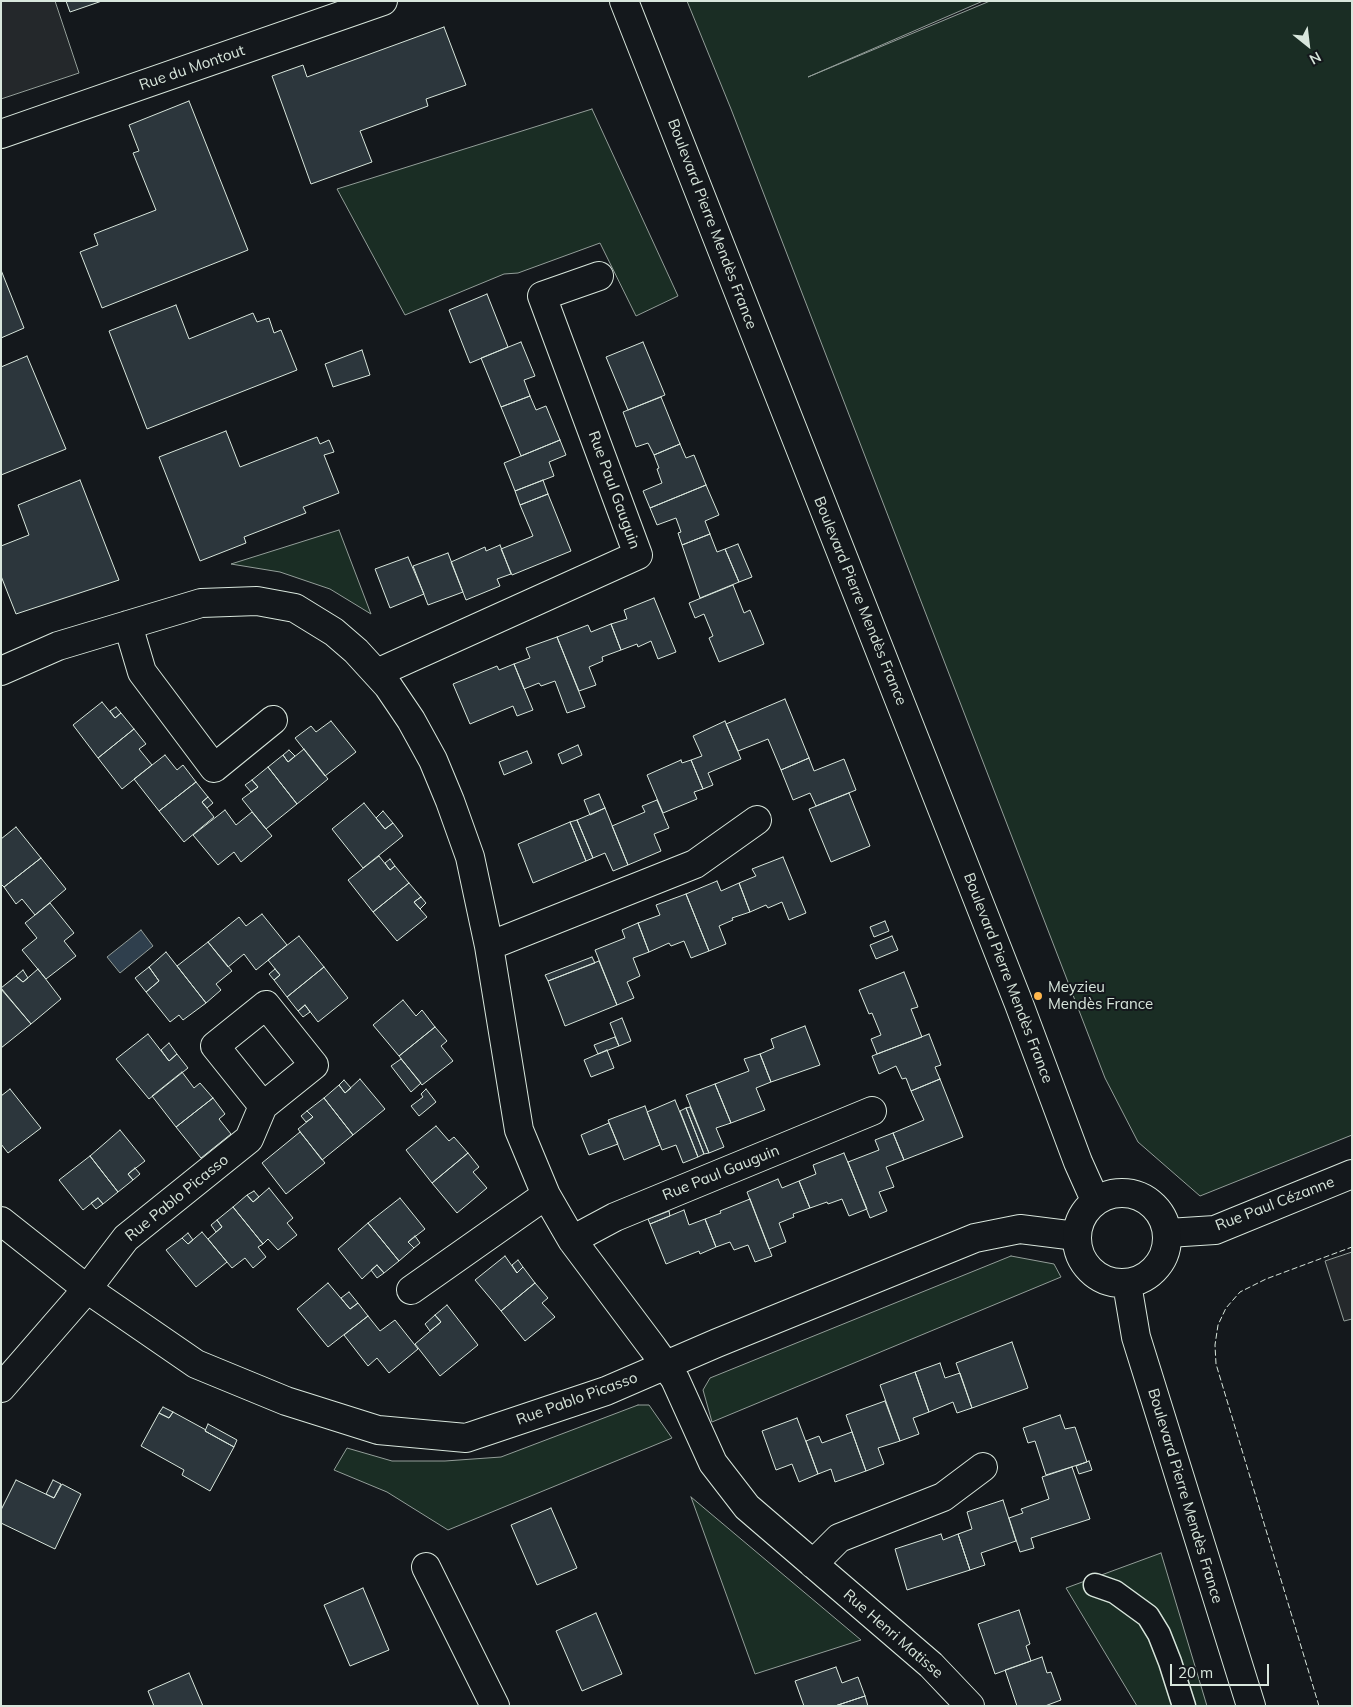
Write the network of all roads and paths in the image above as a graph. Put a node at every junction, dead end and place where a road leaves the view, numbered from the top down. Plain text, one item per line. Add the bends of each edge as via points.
1 (383, 1) edge
2 (624, 1) edge
3 (1, 134) edge
4 (599, 276) dead end
5 (128, 625) junction
6 (1, 671) edge
7 (377, 672) junction
8 (273, 720) dead end
9 (757, 820) dead end
10 (489, 946) junction
11 (262, 1106) dead end
12 (872, 1111) dead end
13 (1352, 1174) edge
14 (546, 1195) junction
15 (1095, 1200) junction
16 (1, 1221) edge
17 (1168, 1233) junction
18 (1076, 1236) junction
19 (572, 1240) junction
20 (1127, 1284) junction
21 (87, 1290) junction
22 (411, 1290) dead end
23 (665, 1365) junction
24 (1, 1388) edge
25 (983, 1467) dead end
26 (813, 1564) junction
27 (426, 1566) dead end
28 (1095, 1585) dead end
29 (496, 1706) edge
30 (970, 1706) edge
31 (1184, 1706) edge
32 (1251, 1706) edge

1 - 3 street, Rue du Montout
2 - 15 street, Boulevard Pierre Mendès France
4 - 7 street, Rue Paul Gauguin via 542,296 638,555
5 - 6 street via 58,646
5 - 7 street via 202,603 257,602 295,608 334,632
5 - 8 street via 142,672 214,768
7 - 10 street via 411,720 450,801 470,856
9 - 10 street via 695,864
10 - 14 street via 519,1130
11 - 21 street, Rue Pablo Picasso via 249,1139 126,1238
12 - 19 street, Rue Paul Gauguin via 615,1217
13 - 17 street, Rue Paul Cézanne via 1215,1230
14 - 19 street
14 - 22 street
15 - 17 street via 1110,1194 1141,1196 1154,1205
15 - 18 street via 1082,1216
16 - 21 street, Rue Pablo Picasso
17 - 20 street via 1162,1261 1141,1280
18 - 20 street via 1078,1252 1085,1266 1112,1283
18 - 23 street, Rue Pablo Picasso via 1020,1228 975,1238
19 - 23 street
20 - 32 street, Boulevard Pierre Mendès France via 1136,1337
21 - 23 street, Rue Pablo Picasso via 196,1364 286,1401 378,1430 466,1438 606,1391
21 - 24 street, Rue Pablo Picasso
23 - 26 street, Rue Henri Matisse via 675,1380 712,1463 747,1507
25 - 26 street via 943,1496 839,1538
26 - 30 street, Rue Henri Matisse via 931,1665
27 - 29 street
28 - 31 street via 1115,1592 1148,1616 1168,1655

